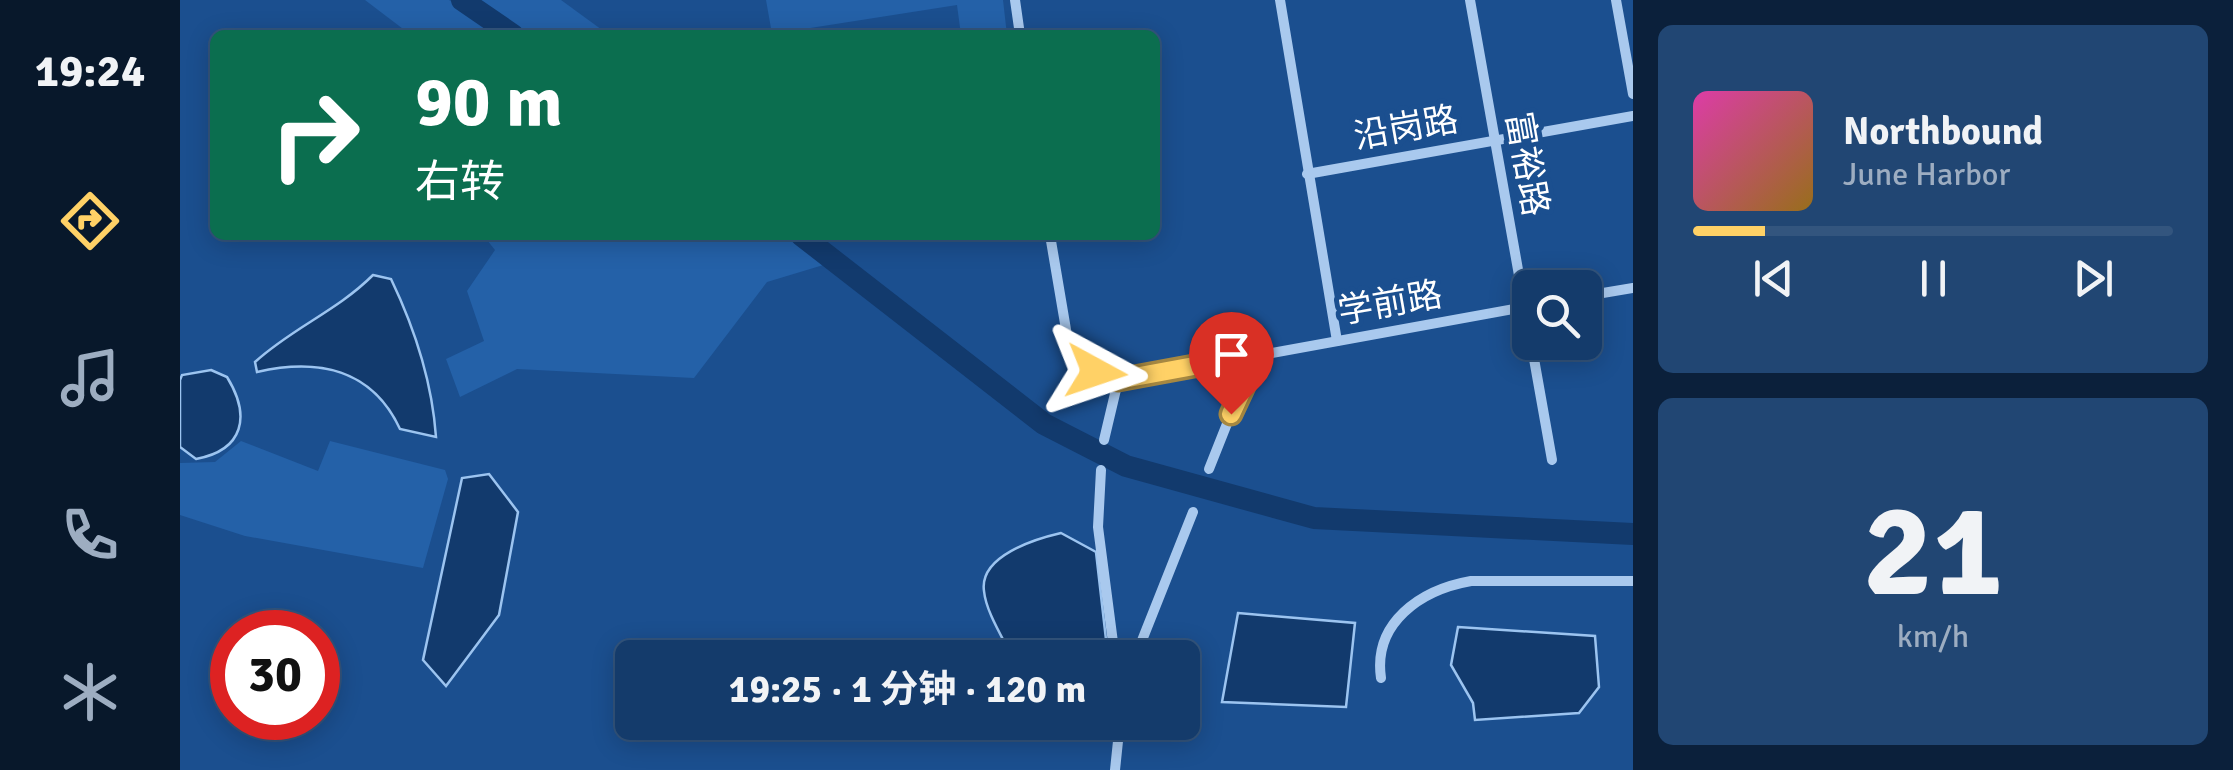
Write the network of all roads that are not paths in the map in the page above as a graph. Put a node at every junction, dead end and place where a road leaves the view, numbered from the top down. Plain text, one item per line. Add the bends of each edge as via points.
1 (1015, 0) edge
2 (1280, 0) edge
3 (1470, 0) edge
4 (1616, 0) edge
5 (1019, 30) edge
6 (1628, 34) edge
7 (1633, 94) edge
8 (1633, 116) edge
9 (1495, 140) junction
10 (1307, 174) junction
11 (1051, 240) edge
12 (1520, 270) edge
13 (1633, 288) edge
14 (1602, 293) edge
15 (1512, 309) edge
16 (1336, 341) junction
17 (1259, 354) junction
18 (1534, 360) edge
19 (1118, 380) junction
20 (1104, 440) dead end
21 (1552, 460) dead end
22 (1210, 469) dead end
23 (1101, 470) dead end
24 (1194, 512) dead end
25 (1633, 581) edge
26 (1113, 640) edge
27 (1143, 640) edge
28 (1381, 678) dead end
29 (1118, 740) edge
30 (1115, 770) edge

1 - 5 street
2 - 10 street
3 - 9 street, 富裕路
4 - 6 street
6 - 7 street
8 - 9 street, 沿岗路
9 - 10 street, 沿岗路
9 - 12 street, 富裕路
10 - 16 street
11 - 19 street via 1070,353
13 - 14 street
15 - 16 street, 学前路
16 - 17 street, 学前路
17 - 19 street, 学前路
17 - 22 street
18 - 21 street, 富裕路
19 - 20 street
23 - 26 street via 1098,527
24 - 27 street
25 - 28 street via 1446,586 1423,596 1384,634
29 - 30 street

